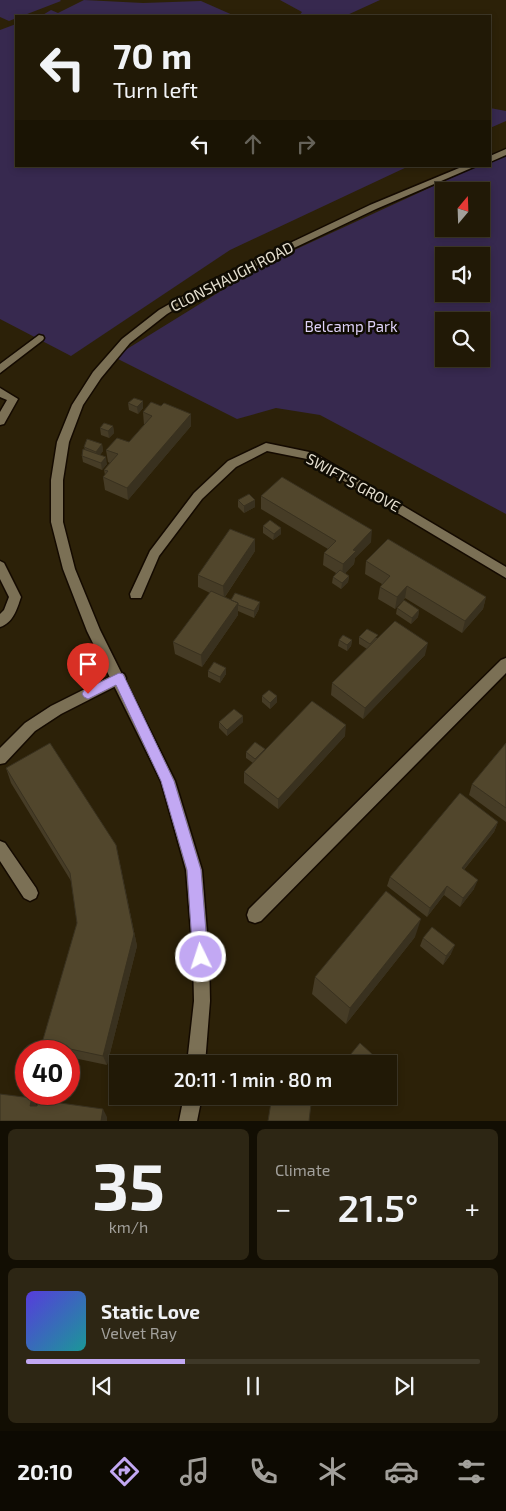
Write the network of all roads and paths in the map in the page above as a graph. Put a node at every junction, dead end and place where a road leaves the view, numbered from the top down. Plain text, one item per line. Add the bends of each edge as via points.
1 (506, 152) edge
2 (491, 159) edge
3 (470, 167) edge
4 (39, 338) dead end
5 (0, 369) edge
6 (0, 392) edge
7 (0, 421) edge
8 (0, 566) edge
9 (506, 573) edge
10 (136, 594) dead end
11 (0, 622) edge
12 (506, 664) edge
13 (119, 678) junction
14 (0, 758) edge
15 (0, 848) edge
16 (30, 893) dead end
17 (255, 915) dead end
18 (197, 1055) edge
19 (191, 1105) edge
20 (188, 1121) edge

1 - 2 street
3 - 13 street, CLONSHAUGH ROAD via 373,207 211,284 163,312 126,341 97,375 78,405 63,442 57,480 56,522 68,569 94,631
4 - 5 street
6 - 7 street via 12,399
8 - 11 street via 15,597 9,613
9 - 10 street, SWIFT'S GROVE via 310,456 266,447 232,464 198,496 154,554
12 - 17 street
13 - 14 street via 30,727
13 - 18 street, CLONSHAUGH ROAD via 168,781 194,870 202,1001
15 - 16 street
19 - 20 street

